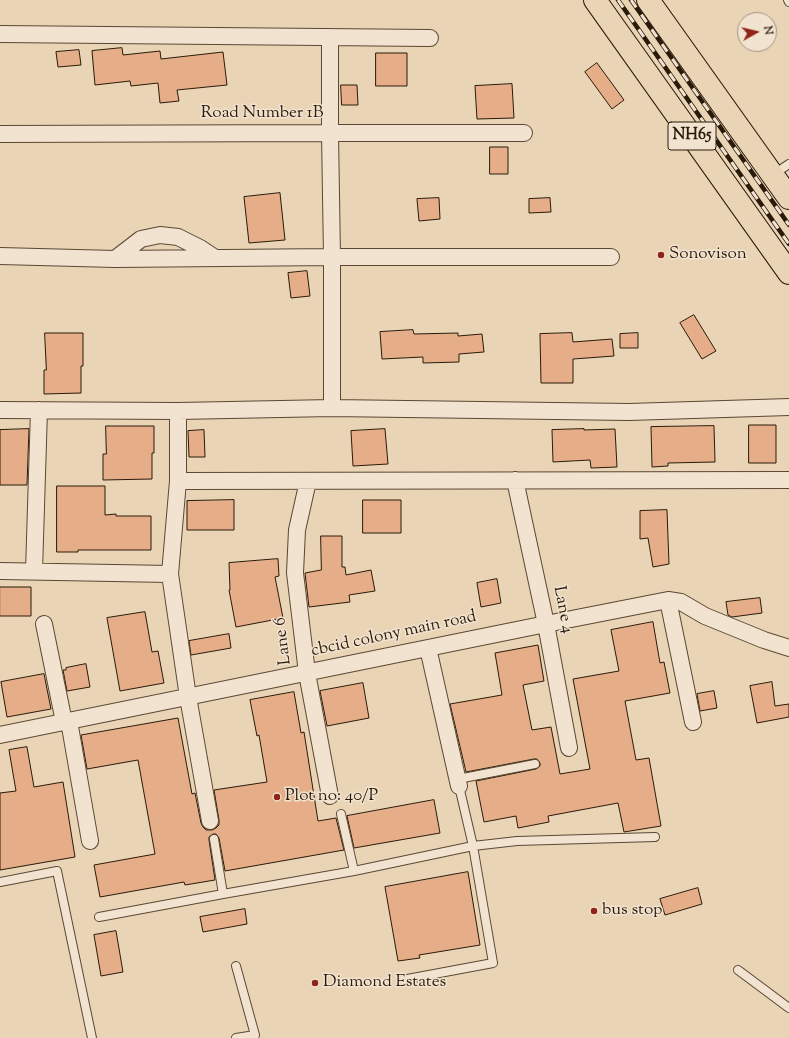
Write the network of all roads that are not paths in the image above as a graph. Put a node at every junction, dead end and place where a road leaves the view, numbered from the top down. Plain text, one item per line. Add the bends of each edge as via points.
1 (595, 0) edge
2 (648, 0) edge
3 (0, 34) edge
4 (330, 37) junction
5 (430, 38) dead end
6 (330, 133) junction
7 (524, 133) dead end
8 (0, 134) edge
9 (781, 169) edge
10 (789, 198) edge
11 (0, 256) edge
12 (332, 257) junction
13 (610, 257) dead end
14 (215, 258) junction
15 (114, 259) junction
16 (789, 273) edge
17 (789, 407) edge
18 (332, 408) junction
19 (0, 410) edge
20 (39, 410) junction
21 (178, 411) junction
22 (515, 480) junction
23 (789, 480) edge
24 (178, 481) junction
25 (308, 481) junction
26 (0, 571) edge
27 (34, 571) junction
28 (170, 574) junction
29 (668, 600) junction
30 (44, 624) dead end
31 (546, 624) junction
32 (428, 648) junction
33 (789, 648) edge
34 (307, 673) junction
35 (188, 697) junction
36 (67, 722) junction
37 (693, 722) dead end
38 (0, 735) edge
39 (569, 748) dead end
40 (536, 764) dead end
41 (458, 783) junction
42 (330, 796) dead end
43 (341, 814) dead end
44 (210, 821) dead end
45 (655, 837) dead end
46 (214, 839) dead end
47 (90, 841) dead end
48 (473, 846) junction
49 (354, 871) junction
50 (0, 882) edge
51 (224, 894) junction
52 (99, 917) dead end
53 (236, 966) dead end
54 (738, 970) dead end
55 (402, 980) dead end
56 (789, 1008) edge
57 (92, 1038) edge
58 (236, 1038) edge

1 - 16 highway, NH65
2 - 9 highway, NH65
3 - 4 street
4 - 5 street
4 - 6 street
6 - 7 street, Road Number 1B
6 - 8 street, Road Number 1B
6 - 12 street
9 - 10 highway, NH65
11 - 15 street
12 - 13 street
12 - 14 street
12 - 18 street
14 - 15 street
14 - 15 street via 178,237 160,235 141,239
17 - 18 street via 629,412
18 - 21 street
19 - 20 street
20 - 21 street
20 - 27 street
21 - 24 street
22 - 23 street
22 - 25 street
22 - 31 street, Lane 4
24 - 25 street
24 - 28 street
25 - 34 street, Lane 6 via 297,530 295,573
26 - 27 street
27 - 28 street
28 - 35 street
29 - 31 street, cbcid colony main road
29 - 33 street, cbcid colony main road via 682,602 705,616
29 - 37 street
30 - 36 street
31 - 32 street, cbcid colony main road
31 - 39 street, Lane 4
32 - 34 street, cbcid colony main road
32 - 41 street
34 - 35 street, cbcid colony main road
34 - 42 street, Lane 6
35 - 36 street, cbcid colony main road
35 - 44 street
36 - 38 street, cbcid colony main road
36 - 47 street
40 - 41 lane
41 - 48 lane
43 - 49 lane
45 - 48 lane via 517,841
46 - 51 lane
48 - 49 lane
48 - 55 lane via 493,963
49 - 51 lane
50 - 57 lane via 57,871
51 - 52 lane
53 - 58 lane via 255,1035
54 - 56 lane

